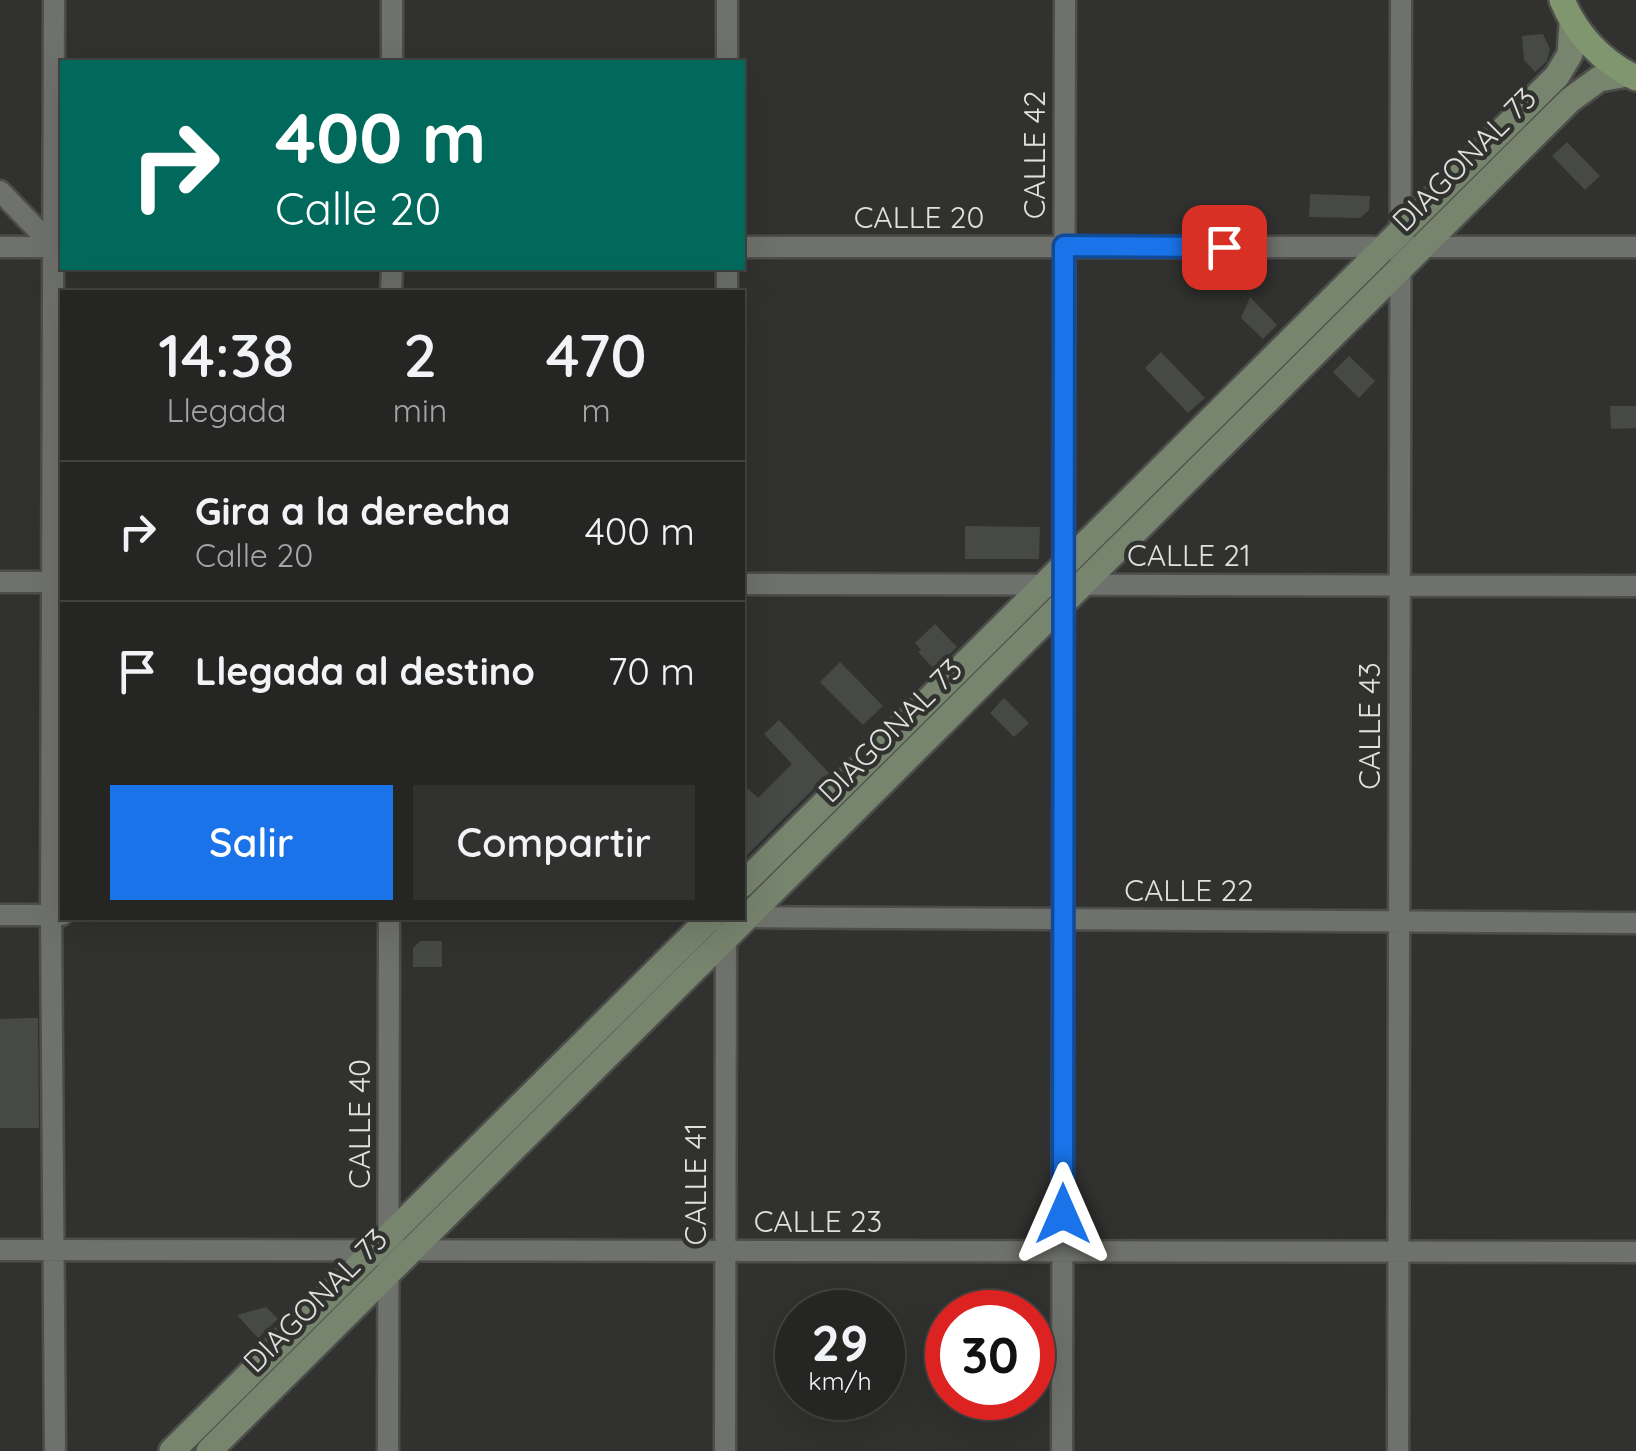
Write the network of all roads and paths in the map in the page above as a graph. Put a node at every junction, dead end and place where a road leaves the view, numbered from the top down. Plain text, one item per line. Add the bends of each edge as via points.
1 (54, 0) edge
2 (392, 0) edge
3 (727, 0) edge
4 (1065, 0) edge
5 (1401, 0) edge
6 (1567, 12) edge
7 (392, 60) edge
8 (727, 60) edge
9 (1631, 76) edge
10 (0, 191) edge
11 (1064, 246) junction
12 (0, 247) edge
13 (58, 247) edge
14 (745, 247) edge
15 (1636, 247) edge
16 (1402, 248) junction
17 (0, 582) edge
18 (58, 582) edge
19 (745, 584) edge
20 (1063, 585) junction
21 (1398, 585) junction
22 (1636, 586) edge
23 (745, 882) edge
24 (745, 912) edge
25 (0, 915) edge
26 (57, 915) edge
27 (1063, 919) junction
28 (389, 920) edge
29 (708, 920) edge
30 (1400, 921) junction
31 (735, 922) edge
32 (1636, 923) edge
33 (0, 1250) edge
34 (54, 1250) junction
35 (725, 1251) junction
36 (1063, 1251) junction
37 (1399, 1251) junction
38 (390, 1252) junction
39 (1636, 1252) edge
40 (54, 1451) edge
41 (172, 1451) edge
42 (210, 1451) edge
43 (388, 1451) edge
44 (724, 1451) edge
45 (1062, 1451) edge
46 (1398, 1451) edge

1 - 13 street
2 - 7 street
3 - 8 street
4 - 11 street, CALLE 42
5 - 16 street, CALLE 43
6 - 9 main road via 1600,54
6 - 16 main road, DIAGONAL 73 via 1570,54 1557,76
9 - 16 main road, DIAGONAL 73 via 1600,79 1570,100
10 - 13 street
11 - 14 street, CALLE 20
11 - 16 street, CALLE 20
11 - 20 street, CALLE 42
12 - 13 street
13 - 18 street
15 - 16 street, CALLE 20
16 - 20 main road, DIAGONAL 73
16 - 21 street, CALLE 43
17 - 18 street
18 - 26 street
19 - 20 street, CALLE 21
20 - 21 street, CALLE 21
20 - 23 main road, DIAGONAL 73
20 - 24 main road, DIAGONAL 73
20 - 27 street, CALLE 42
21 - 22 street, CALLE 21
21 - 30 street, CALLE 43
25 - 26 street
26 - 34 street
27 - 30 street, CALLE 22
27 - 31 street, CALLE 22
27 - 36 street, CALLE 42
28 - 38 street, CALLE 40
29 - 38 main road, DIAGONAL 73
30 - 32 street, CALLE 22
30 - 37 street, CALLE 43
31 - 35 street, CALLE 41
31 - 38 main road, DIAGONAL 73
33 - 34 street, CALLE 23
34 - 38 street, CALLE 23
34 - 40 street
35 - 36 street, CALLE 23
35 - 38 street, CALLE 23
35 - 44 street, CALLE 41
36 - 37 street, CALLE 23
36 - 45 street, CALLE 42
37 - 39 street, CALLE 23
37 - 46 street, CALLE 43
38 - 41 main road, DIAGONAL 73
38 - 42 main road, DIAGONAL 73
38 - 43 street, CALLE 40

